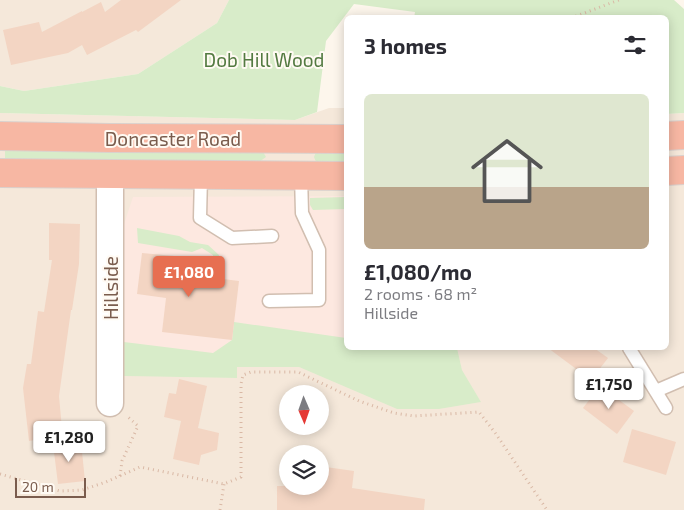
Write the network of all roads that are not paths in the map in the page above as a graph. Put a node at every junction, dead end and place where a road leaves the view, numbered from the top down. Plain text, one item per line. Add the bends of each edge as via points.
1 (684, 135) edge
2 (0, 136) edge
3 (669, 136) edge
4 (288, 139) junction
5 (344, 139) edge
6 (684, 170) edge
7 (669, 171) edge
8 (0, 173) edge
9 (110, 174) junction
10 (201, 175) junction
11 (295, 175) junction
12 (344, 176) edge
13 (272, 236) dead end
14 (269, 301) dead end
15 (630, 350) edge
16 (684, 379) edge
17 (656, 391) junction
18 (110, 403) dead end
19 (666, 408) dead end

1 - 3 highway
2 - 4 highway, Doncaster Road
4 - 5 highway, Doncaster Road
4 - 11 highway
6 - 7 highway
8 - 9 highway, Doncaster Road
9 - 10 highway, Doncaster Road
9 - 18 street, Hillside
10 - 11 highway, Doncaster Road
10 - 13 lane via 200,218 232,238
11 - 12 highway, Doncaster Road
11 - 14 lane via 302,213 319,250 319,300
15 - 17 lane
16 - 17 lane
17 - 19 lane

